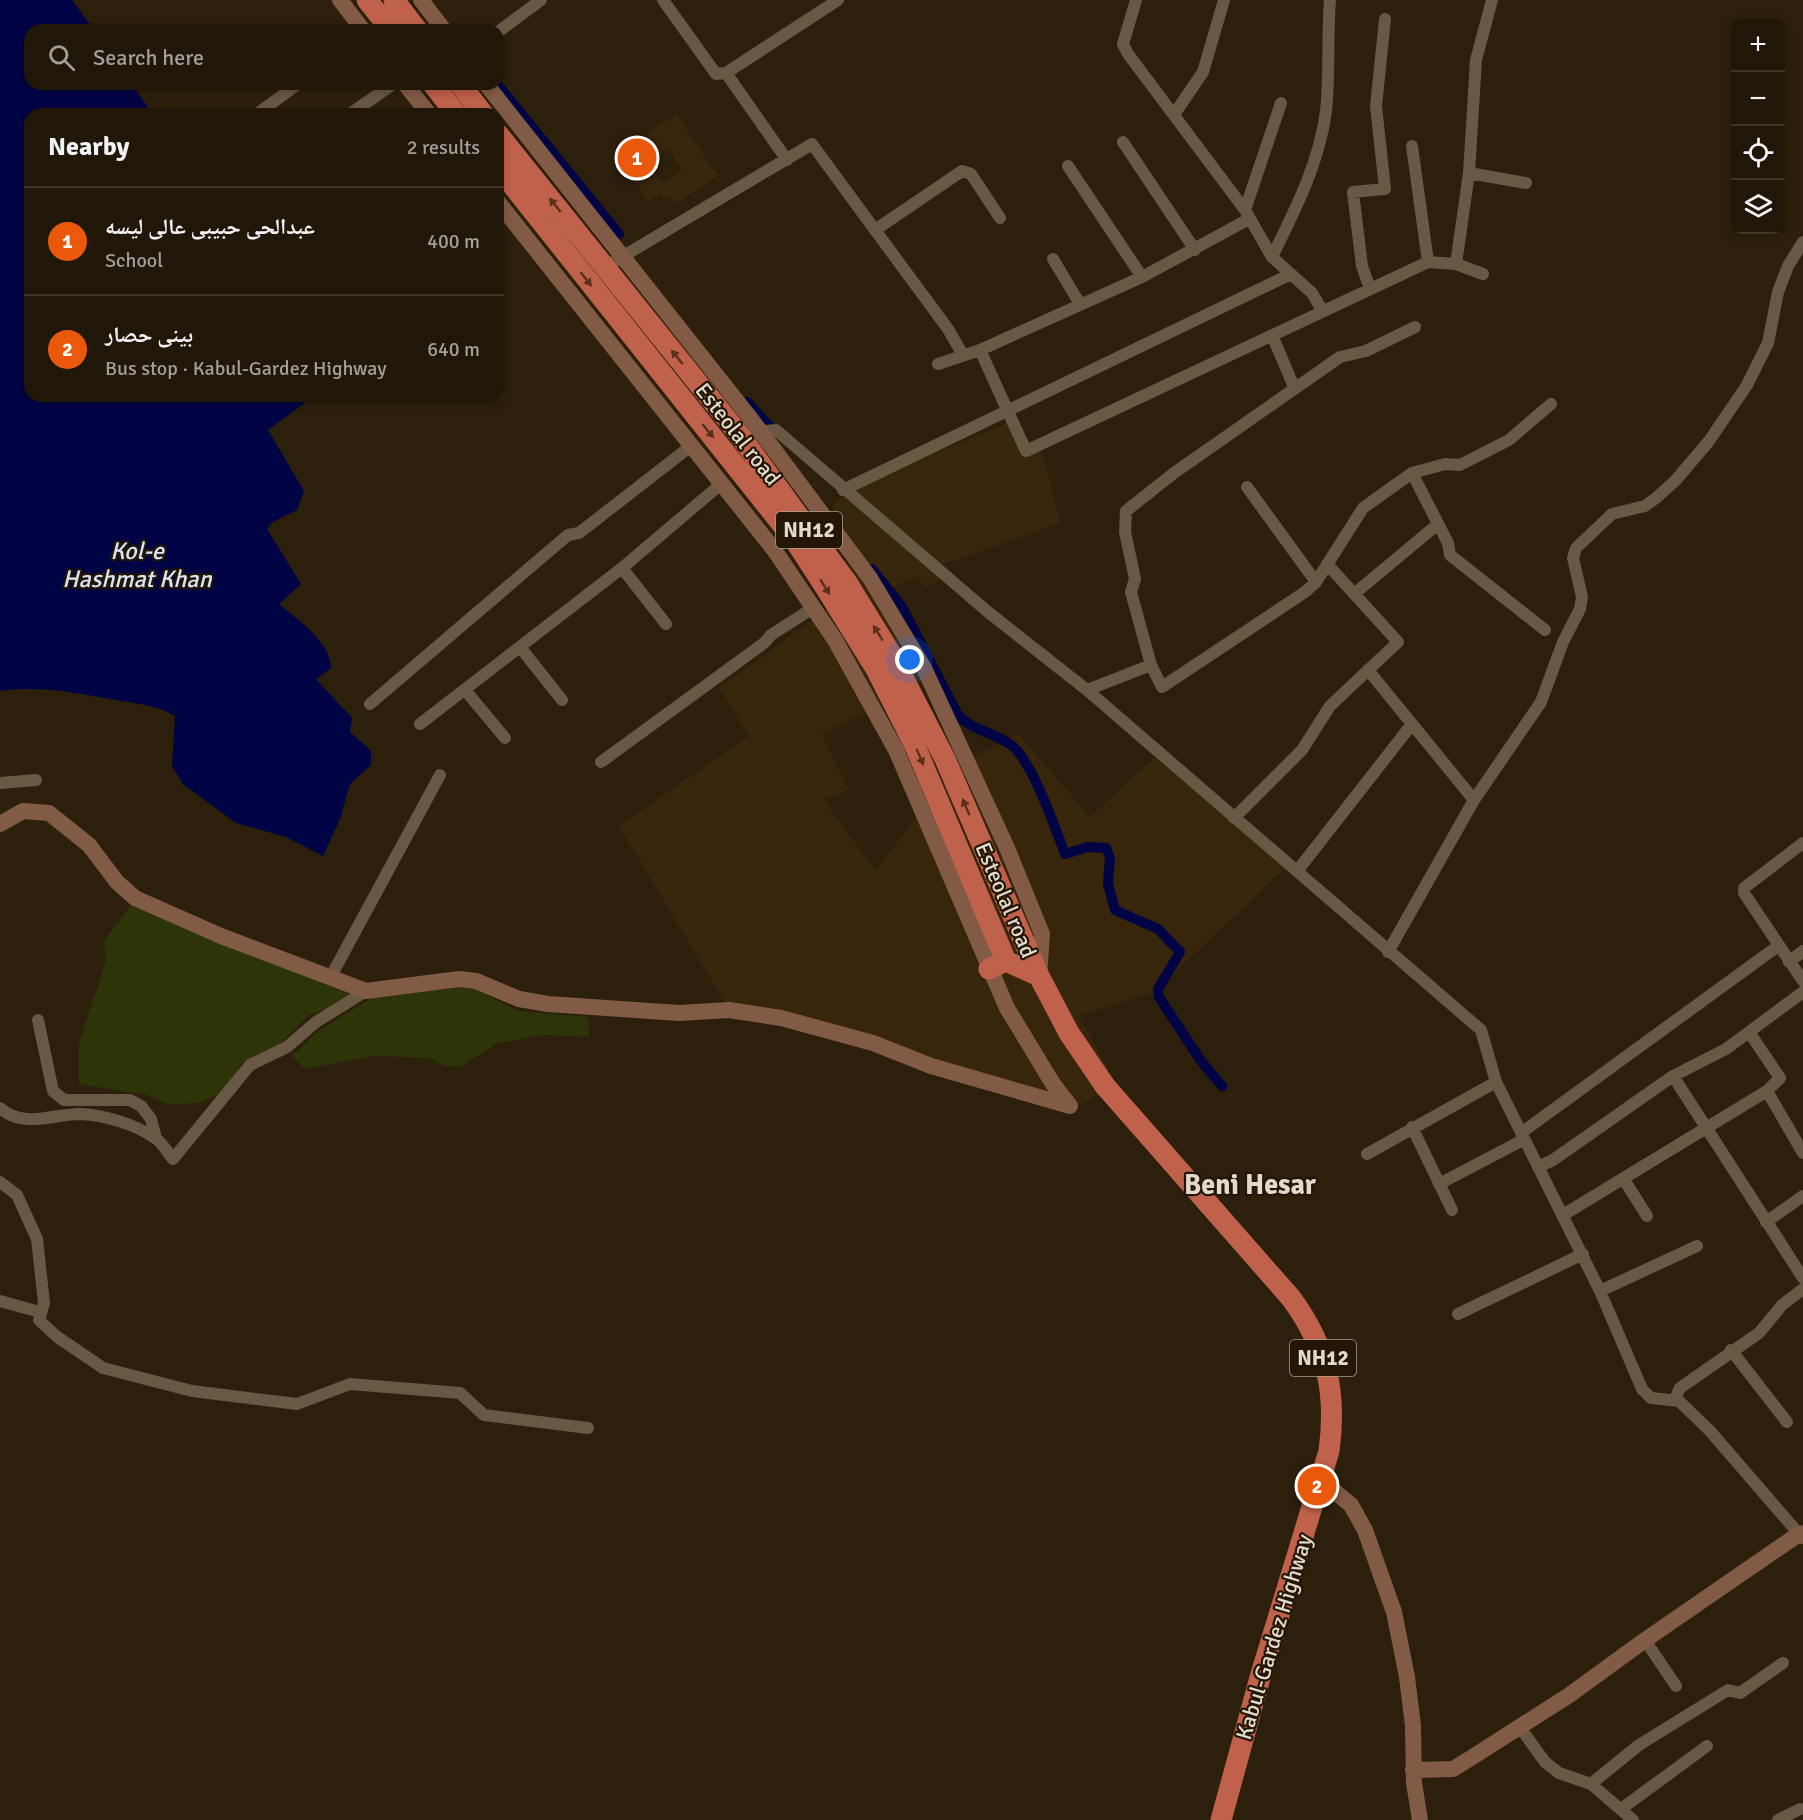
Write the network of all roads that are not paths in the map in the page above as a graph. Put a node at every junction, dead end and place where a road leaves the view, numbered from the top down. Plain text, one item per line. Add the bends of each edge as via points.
1 (340, 0) edge
2 (367, 0) edge
3 (394, 0) edge
4 (421, 0) edge
5 (541, 0) edge
6 (663, 0) edge
7 (838, 0) edge
8 (1136, 0) edge
9 (1224, 0) edge
10 (1330, 0) edge
11 (1492, 0) edge
12 (1385, 19) dead end
13 (358, 24) edge
14 (386, 24) edge
15 (412, 24) edge
16 (439, 24) edge
17 (504, 28) edge
18 (726, 74) junction
19 (290, 90) edge
20 (384, 90) edge
21 (410, 90) edge
22 (438, 90) edge
23 (464, 90) edge
24 (490, 90) edge
25 (1281, 103) dead end
26 (265, 108) edge
27 (359, 108) edge
28 (424, 108) edge
29 (451, 108) edge
30 (478, 108) edge
31 (503, 108) edge
32 (504, 109) edge
33 (1175, 113) junction
34 (504, 141) edge
35 (1123, 142) dead end
36 (1412, 146) dead end
37 (787, 160) junction
38 (1068, 166) dead end
39 (1469, 174) junction
40 (504, 175) edge
41 (1526, 183) dead end
42 (504, 210) edge
43 (1247, 214) junction
44 (1000, 218) dead end
45 (875, 230) junction
46 (1803, 242) edge
47 (1195, 250) junction
48 (1272, 257) junction
49 (1053, 259) dead end
50 (613, 262) junction
51 (1428, 262) junction
52 (1456, 264) junction
53 (1291, 274) junction
54 (1483, 274) dead end
55 (1142, 277) junction
56 (1370, 289) junction
57 (1080, 304) junction
58 (1322, 310) junction
59 (1415, 327) dead end
60 (1272, 335) junction
61 (980, 350) junction
62 (963, 356) junction
63 (938, 364) dead end
64 (1294, 387) junction
65 (1551, 404) dead end
66 (1009, 413) junction
67 (760, 431) junction
68 (738, 433) junction
69 (691, 446) junction
70 (1412, 473) junction
71 (721, 484) junction
72 (1248, 487) dead end
73 (843, 490) junction
74 (1438, 524) junction
75 (1327, 564) junction
76 (622, 568) junction
77 (1316, 582) junction
78 (1354, 594) junction
79 (813, 608) junction
80 (666, 624) dead end
81 (1545, 630) dead end
82 (520, 647) junction
83 (1151, 665) junction
84 (1368, 670) junction
85 (465, 690) junction
86 (1088, 690) junction
87 (562, 700) dead end
88 (370, 704) dead end
89 (420, 724) dead end
90 (1412, 724) junction
91 (505, 738) dead end
92 (601, 762) dead end
93 (440, 775) dead end
94 (36, 780) dead end
95 (0, 783) edge
96 (1474, 800) junction
97 (1234, 818) junction
98 (0, 824) edge
99 (1803, 843) edge
100 (1298, 870) junction
101 (1778, 946) junction
102 (1803, 951) edge
103 (1388, 952) junction
104 (1789, 962) junction
105 (998, 965) junction
106 (1039, 976) junction
107 (330, 978) junction
108 (1803, 981) edge
109 (366, 992) junction
110 (1803, 992) edge
111 (38, 1020) dead end
112 (1749, 1032) junction
113 (1673, 1076) junction
114 (1496, 1082) junction
115 (1767, 1091) junction
116 (0, 1108) edge
117 (1412, 1127) junction
118 (1706, 1127) junction
119 (1522, 1136) junction
120 (156, 1138) junction
121 (1803, 1153) edge
122 (1367, 1154) dead end
123 (1538, 1167) junction
124 (1623, 1178) junction
125 (0, 1182) edge
126 (1439, 1184) junction
127 (1803, 1196) edge
128 (1452, 1210) dead end
129 (1563, 1215) junction
130 (1647, 1216) dead end
131 (1766, 1222) junction
132 (1697, 1246) dead end
133 (1583, 1254) junction
134 (1803, 1278) edge
135 (1803, 1289) edge
136 (1600, 1290) junction
137 (0, 1301) edge
138 (40, 1312) junction
139 (1458, 1314) dead end
140 (1731, 1350) junction
141 (1676, 1399) junction
142 (1787, 1422) dead end
143 (588, 1428) dead end
144 (1322, 1481) junction
145 (1802, 1534) edge
146 (1645, 1640) junction
147 (1783, 1663) dead end
148 (1677, 1686) dead end
149 (1519, 1726) junction
150 (1707, 1746) dead end
151 (1413, 1770) junction
152 (1591, 1784) junction
153 (1621, 1809) junction
154 (1800, 1809) dead end
155 (1221, 1820) edge
156 (1420, 1820) edge
157 (1633, 1820) edge
158 (1778, 1820) edge

1 - 13 street
2 - 14 highway
3 - 15 highway
4 - 16 street
5 - 17 street
6 - 18 street via 716,74
7 - 18 street
8 - 33 street via 1123,44
9 - 33 street via 1203,72
10 - 48 street via 1326,109 1321,135 1311,173
11 - 39 street via 1476,60
12 - 56 street via 1376,106 1385,189 1353,192 1362,266
18 - 37 street
19 - 26 street
20 - 27 street
21 - 28 street
22 - 29 highway
23 - 30 highway
24 - 31 street
25 - 43 street
32 - 50 street
33 - 43 street
50 -> 34 highway, Esteolal road / NH12
35 - 47 street
36 - 51 street
37 - 45 street via 812,144
37 - 50 street
38 - 55 street
39 - 41 street
39 - 52 street
40 -> 105 highway, Esteolal road / NH12 via 789,533 827,590 876,669 915,746
42 - 69 street
43 - 47 street
43 - 48 street
44 - 45 street via 971,174 962,171
45 - 62 street via 948,329
46 - 96 street via 1778,292 1768,343 1748,385 1709,441 1656,498 1645,506 1612,514 1576,548 1574,569 1582,597 1576,621 1563,642 1541,702
47 - 55 street
48 - 53 street
49 - 57 street
50 - 67 street
68 -> 50 highway, Esteolal road / NH12
51 - 52 street
51 - 56 street
52 - 54 street
53 - 58 street via 1312,293
53 - 66 street
55 - 57 street
56 - 58 street
57 - 61 street
58 - 60 street
59 - 64 street via 1366,351 1340,357
60 - 64 street
60 - 66 street via 1026,451
61 - 62 street
61 - 66 street
62 - 63 street
64 - 83 street via 1126,511 1125,532 1135,579 1131,592
65 - 70 street via 1509,440 1460,465 1445,464
66 - 73 street
67 - 68 street
67 - 73 street via 776,430
67 - 106 street via 870,578 924,668 1042,934
106 -> 68 highway, Esteolal road / NH12 via 945,759 891,654 841,574
69 - 71 street
69 - 88 street via 579,533 568,535
70 - 74 street
70 - 75 street via 1363,508
71 - 76 street
71 - 79 street via 775,551
72 - 77 street
73 - 86 street
74 - 78 street
74 - 81 street via 1450,555
75 - 77 street
75 - 78 street
76 - 80 street
76 - 82 street
77 - 83 street via 1162,687
78 - 84 street via 1398,642
79 - 92 street
79 - 105 street via 896,750
82 - 85 street
82 - 87 street
83 - 86 street
84 - 90 street
84 - 97 street via 1330,706 1302,750
85 - 89 street
85 - 91 street
86 - 97 street
90 - 96 street
90 - 100 street
93 - 107 street
94 - 95 street
96 - 103 street
97 - 100 street
98 - 107 street via 23,811 50,813 89,845 117,882 135,898
99 - 101 street via 1744,888
100 - 103 street
101 - 104 street
101 - 119 street
102 - 104 street
103 - 114 street via 1481,1030
104 - 108 street
105 - 106 highway, Esteolal road
105 - 109 street via 1013,1017 1070,1106 931,1066 873,1042 782,1018 729,1010 670,1013 548,1004 519,999 476,981 459,979
106 - 144 highway, Kabul-Gardez Highway / NH12 via 1069,1033 1105,1086 1308,1321 1320,1346 1332,1394 1333,1422
107 - 109 street
109 - 120 street via 316,1022 287,1047 250,1065 173,1159
110 - 112 street
111 - 120 street via 53,1091 64,1100 130,1100 151,1119
112 - 113 street via 1726,1049
112 - 115 street via 1780,1078
113 - 118 street
113 - 123 street
114 - 117 street
114 - 119 street
115 - 118 street
115 - 121 street
116 - 120 street via 7,1114 39,1120 81,1114 119,1121
117 - 122 street
117 - 126 street
118 - 124 street
118 - 131 street
119 - 123 street
119 - 126 street
123 - 129 street
124 - 129 street
124 - 130 street
125 - 138 street via 17,1195 38,1239 44,1303
126 - 128 street
127 - 131 street
129 - 133 street
131 - 134 street
132 - 136 street
133 - 136 street
133 - 139 street
135 - 140 street via 1782,1305 1759,1333
136 - 141 street via 1642,1389 1659,1401
137 - 138 street
138 - 143 street via 39,1320 56,1336 103,1368 192,1391 297,1404 350,1384 460,1393 484,1415
140 - 141 street via 1680,1388
140 - 142 street
141 - 145 street via 1710,1431
144 - 151 street via 1351,1505 1382,1574 1402,1642 1413,1726
144 - 155 highway, Kabul-Gardez Highway / NH12 via 1261,1674
145 - 146 street
146 - 148 street
146 - 149 street
147 - 152 street via 1740,1693 1728,1690 1639,1744
149 - 151 street via 1453,1768
149 - 152 street via 1545,1762 1559,1773
150 - 153 street
151 - 156 street
152 - 153 street
153 - 157 street
154 - 158 street

